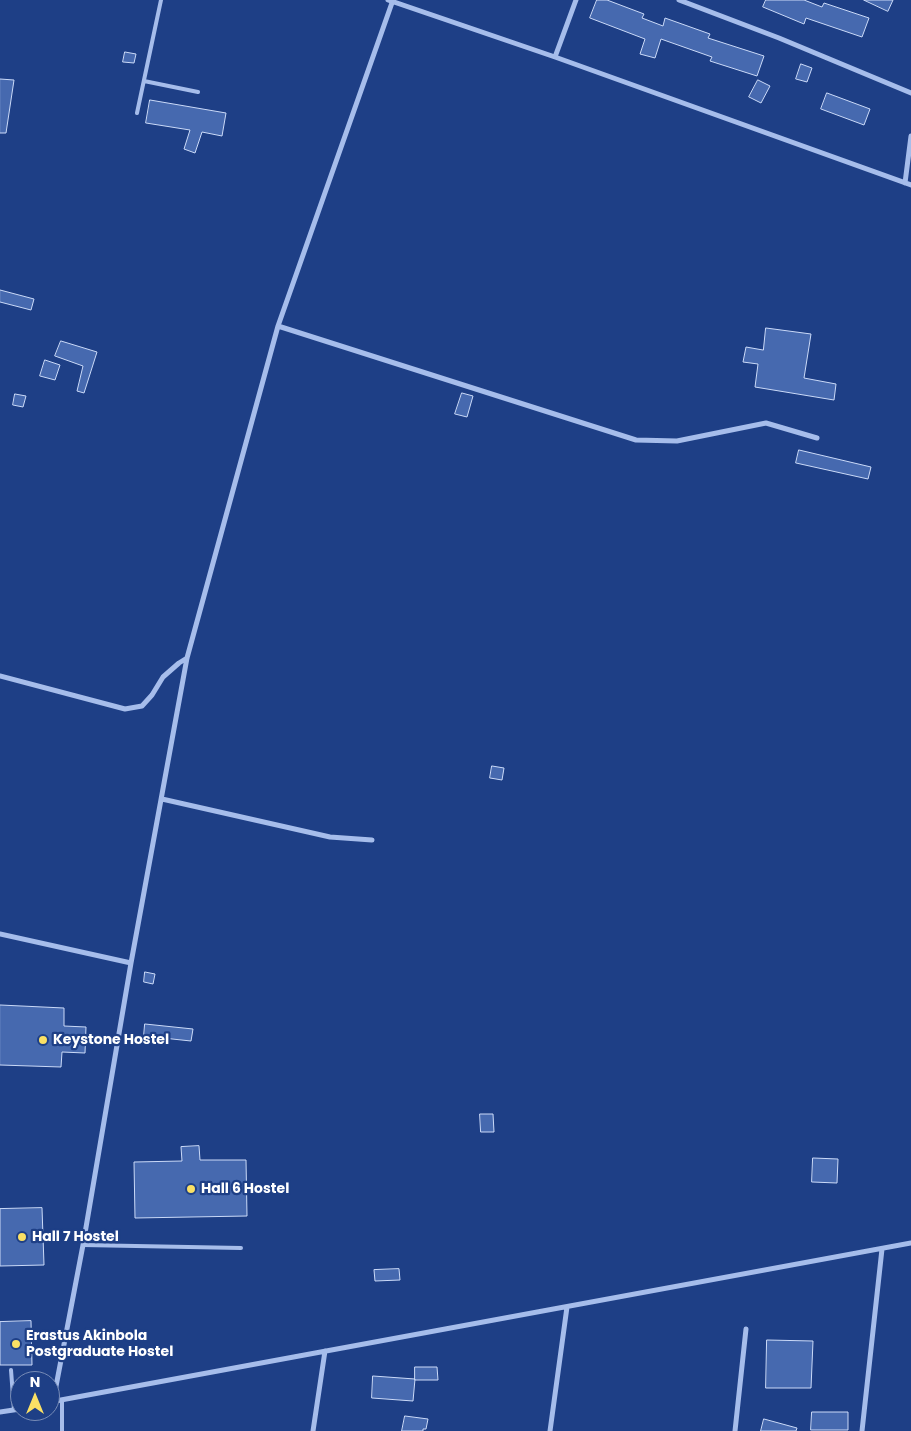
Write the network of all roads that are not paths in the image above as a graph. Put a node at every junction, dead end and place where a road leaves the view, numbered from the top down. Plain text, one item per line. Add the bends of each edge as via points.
1 (161, 0) edge
2 (391, 0) edge
3 (576, 0) edge
4 (679, 0) edge
5 (555, 57) junction
6 (144, 81) junction
7 (198, 92) dead end
8 (911, 93) edge
9 (137, 113) dead end
10 (911, 136) edge
11 (905, 183) junction
12 (911, 184) edge
13 (278, 326) junction
14 (817, 438) dead end
15 (187, 658) junction
16 (0, 676) edge
17 (162, 798) junction
18 (372, 840) dead end
19 (0, 934) edge
20 (131, 963) junction
21 (911, 1244) edge
22 (84, 1245) junction
23 (242, 1248) dead end
24 (882, 1249) junction
25 (567, 1307) junction
26 (746, 1329) dead end
27 (325, 1351) junction
28 (58, 1371) edge
29 (62, 1401) joint
30 (62, 1431) edge
31 (313, 1431) edge
32 (550, 1431) edge
33 (735, 1431) edge
34 (862, 1431) edge

1 - 6 lane
2 - 5 street
2 - 13 street
3 - 5 street
4 - 8 street
5 - 11 street
6 - 7 lane
6 - 9 lane
10 - 11 street
11 - 12 street
13 - 14 street via 636,440 677,441 766,422
13 - 15 street
15 - 16 street via 167,673 142,706 125,709
15 - 17 street
17 - 18 street via 330,837
17 - 20 street
19 - 20 street
20 - 22 street
21 - 24 street
22 - 23 lane
22 - 28 street
24 - 25 street
24 - 34 street
25 - 27 street
25 - 32 street
26 - 33 street
27 - 29 street
27 - 31 street
29 - 30 lane

